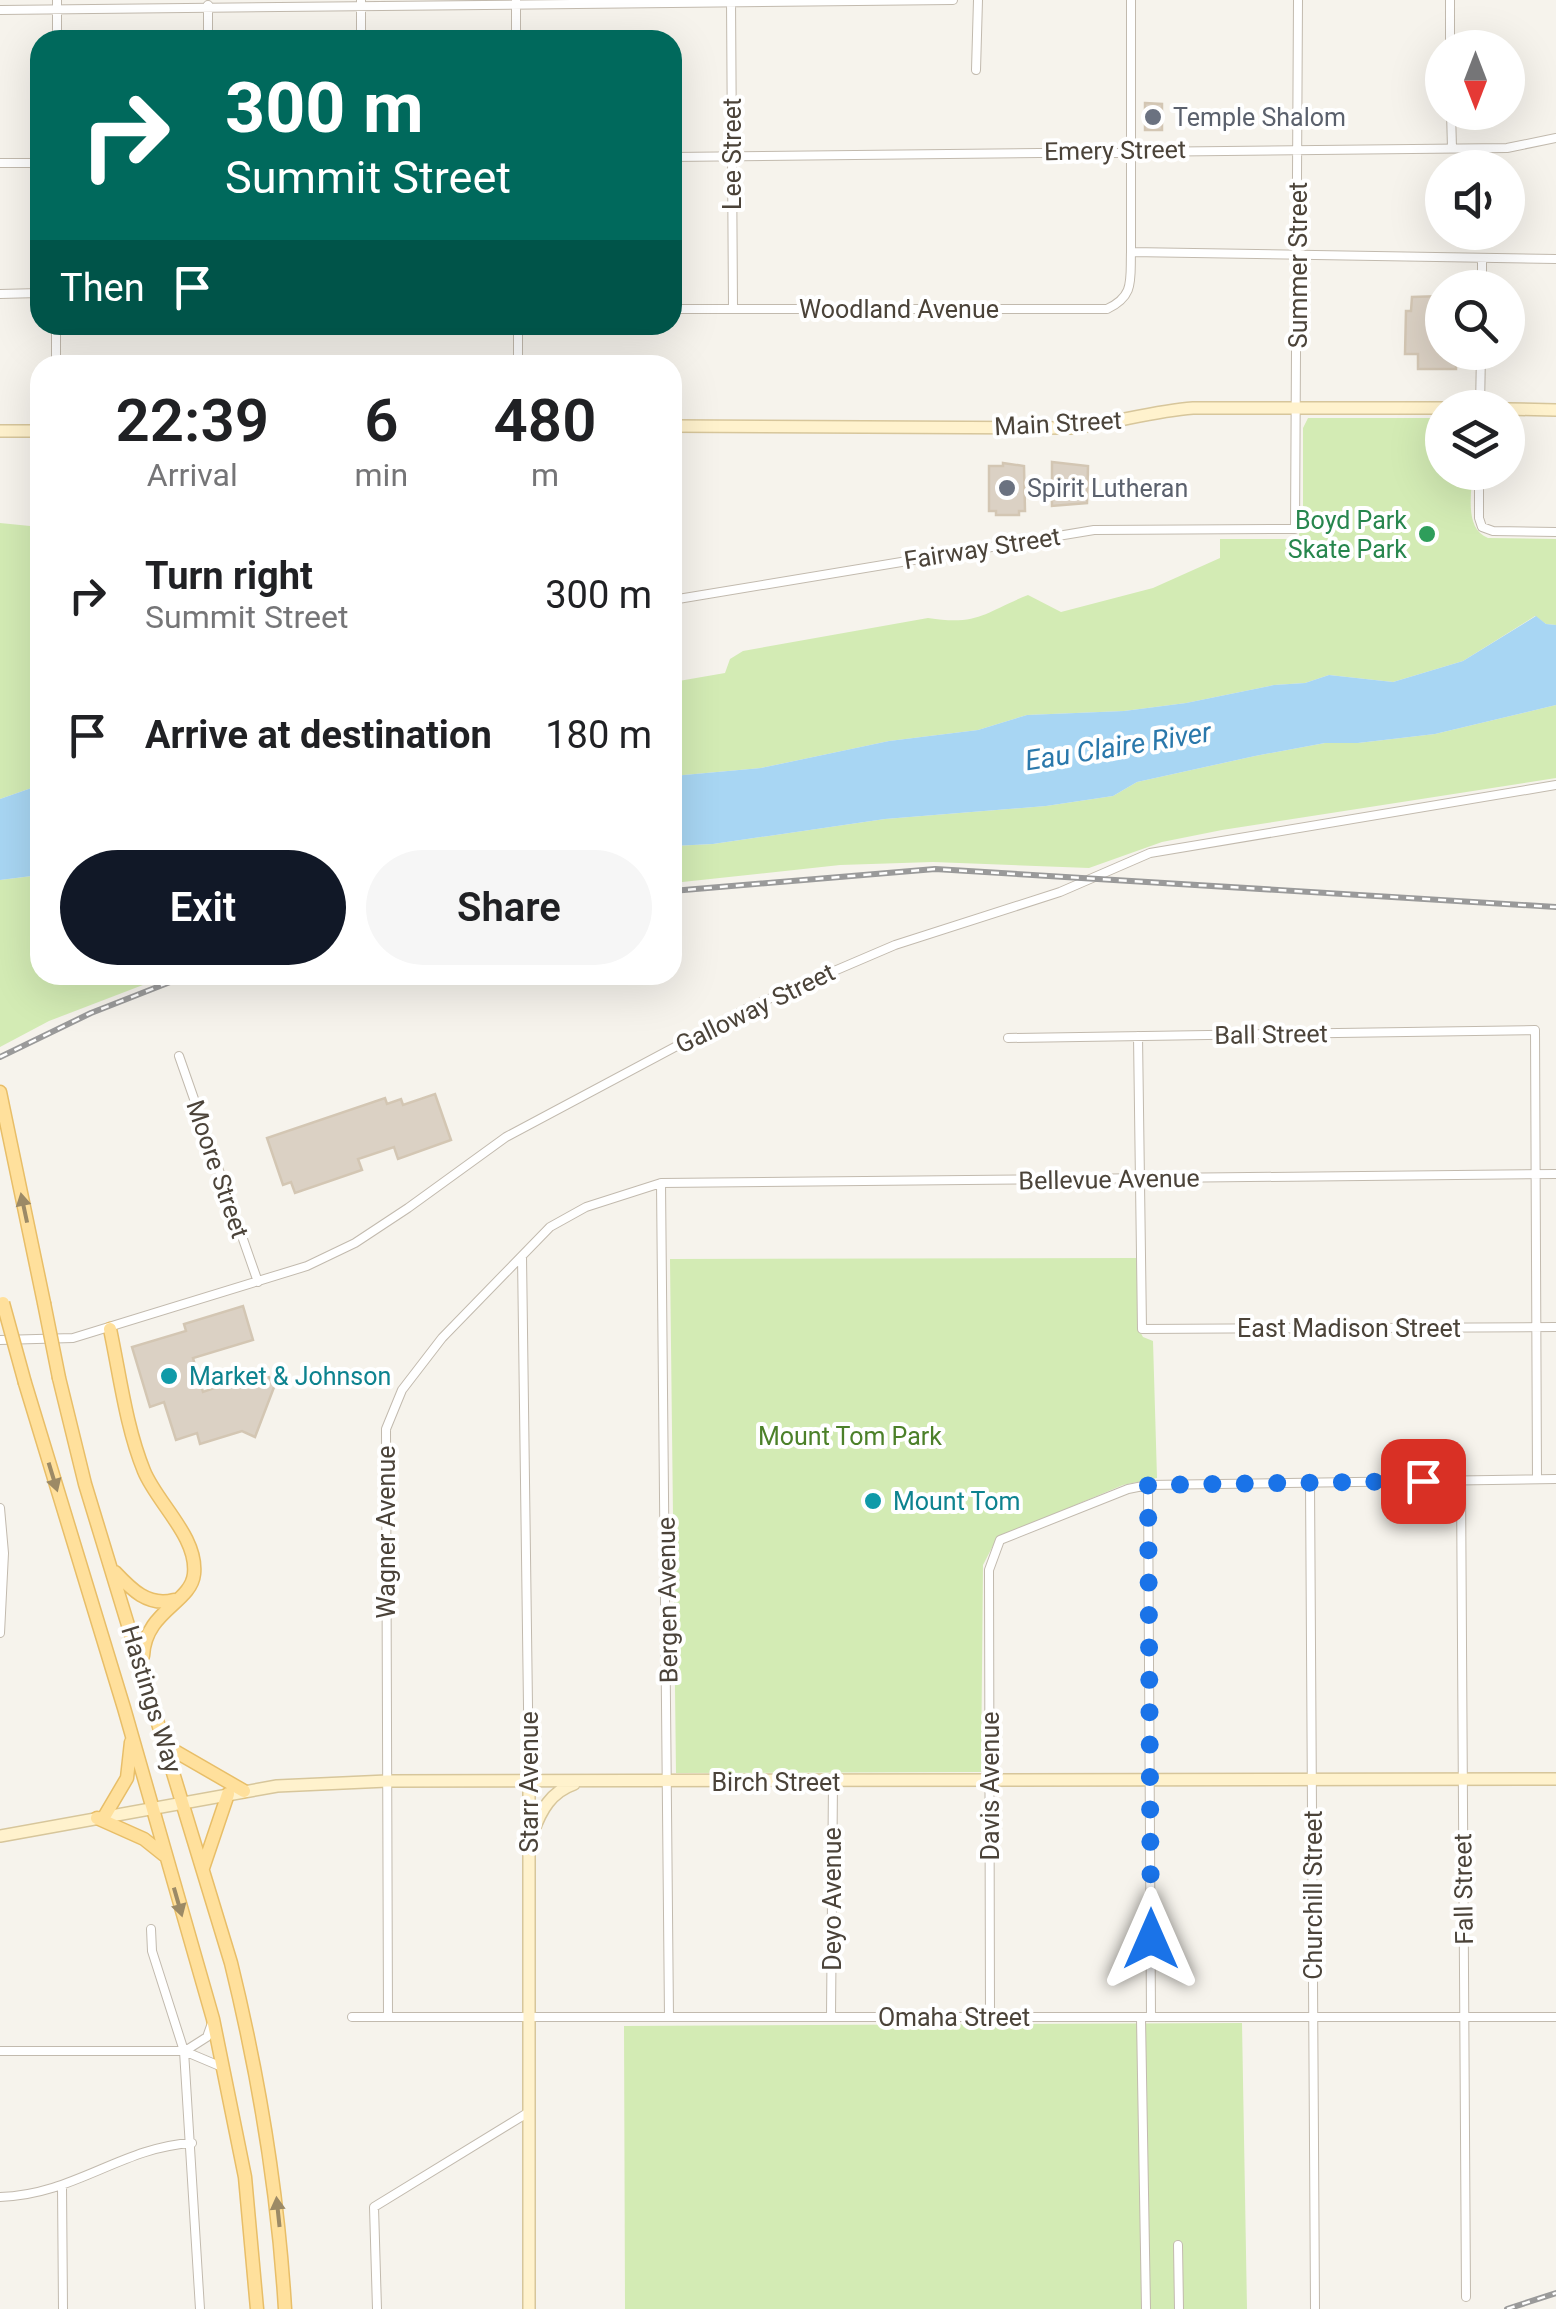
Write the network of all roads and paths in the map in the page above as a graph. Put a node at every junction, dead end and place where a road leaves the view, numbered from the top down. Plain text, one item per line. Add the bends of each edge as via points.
1 (953, 0) edge
2 (978, 0) edge
3 (1131, 0) edge
4 (1298, 0) edge
5 (1450, 0) edge
6 (731, 1) edge
7 (360, 2) edge
8 (516, 2) edge
9 (208, 3) edge
10 (56, 5) edge
11 (0, 10) edge
12 (208, 30) edge
13 (361, 30) edge
14 (516, 30) edge
15 (1450, 30) edge
16 (976, 70) dead end
17 (1452, 130) edge
18 (1556, 138) edge
19 (1298, 148) junction
20 (1452, 148) junction
21 (1132, 150) junction
22 (682, 157) edge
23 (732, 157) junction
24 (0, 163) edge
25 (30, 163) edge
26 (1131, 252) junction
27 (1300, 255) junction
28 (1482, 258) junction
29 (1556, 259) edge
30 (1482, 270) edge
31 (0, 294) edge
32 (30, 294) edge
33 (732, 308) junction
34 (682, 309) edge
35 (1296, 407) junction
36 (1425, 408) edge
37 (1525, 409) edge
38 (1556, 410) edge
39 (682, 426) edge
40 (0, 430) edge
41 (30, 430) edge
42 (1479, 490) edge
43 (1295, 529) joint
44 (1556, 532) edge
45 (682, 598) edge
46 (1556, 785) edge
47 (1138, 1036) junction
48 (1008, 1038) dead end
49 (179, 1056) dead end
50 (0, 1093) edge
51 (1535, 1174) junction
52 (1556, 1174) edge
53 (1140, 1179) junction
54 (661, 1183) junction
55 (522, 1256) junction
56 (258, 1282) junction
57 (2, 1295) edge
58 (1537, 1327) junction
59 (1556, 1327) edge
60 (110, 1329) junction
61 (0, 1340) edge
62 (1556, 1479) edge
63 (1537, 1480) junction
64 (1310, 1481) junction
65 (1461, 1481) junction
66 (1148, 1485) junction
67 (0, 1508) edge
68 (113, 1570) junction
69 (176, 1599) junction
70 (0, 1632) edge
71 (144, 1673) junction
72 (132, 1735) junction
73 (166, 1746) junction
74 (1462, 1779) junction
75 (1556, 1779) edge
76 (387, 1780) junction
77 (1314, 1780) junction
78 (990, 1781) junction
79 (1150, 1781) junction
80 (530, 1782) junction
81 (581, 1782) junction
82 (669, 1782) junction
83 (832, 1782) junction
84 (244, 1790) junction
85 (228, 1794) junction
86 (182, 1802) junction
87 (153, 1808) junction
88 (100, 1818) junction
89 (0, 1836) edge
90 (530, 1841) junction
91 (166, 1856) junction
92 (202, 1870) junction
93 (151, 1929) dead end
94 (529, 2016) junction
95 (388, 2017) junction
96 (669, 2017) junction
97 (831, 2017) junction
98 (990, 2017) junction
99 (1312, 2017) junction
100 (1465, 2017) junction
101 (1556, 2017) edge
102 (352, 2018) dead end
103 (1146, 2018) junction
104 (213, 2019) junction
105 (0, 2051) edge
106 (184, 2051) junction
107 (223, 2068) junction
108 (529, 2112) junction
109 (192, 2143) junction
110 (62, 2186) junction
111 (0, 2197) edge
112 (1178, 2245) dead end
113 (1466, 2297) dead end
114 (64, 2309) edge
115 (200, 2309) edge
116 (257, 2309) edge
117 (286, 2309) edge
118 (377, 2309) edge
119 (530, 2309) edge
120 (1146, 2309) edge
121 (1180, 2309) edge
122 (1315, 2309) edge

1 - 6 street
2 - 16 street
3 - 21 street
4 - 19 street, Summer Street
5 - 15 street
6 - 8 street
6 - 23 street, Lee Street
7 - 8 street
7 - 9 street
7 - 13 street
8 - 14 street
9 - 10 street
9 - 12 street
10 - 11 street
17 - 20 street
18 - 20 street, Emery Street via 1506,148
19 - 20 street, Emery Street
19 - 21 street, Emery Street
19 - 27 street, Summer Street
21 - 23 street, Emery Street
21 - 26 street
22 - 23 street, Emery Street
23 - 33 street, Lee Street
24 - 25 street
26 - 27 street
26 - 33 street, Woodland Avenue via 1129,290 1124,301 1107,309
27 - 28 street
27 - 35 street, Summer Street
28 - 29 street
28 - 30 street
31 - 32 street
33 - 34 street, Woodland Avenue
35 - 36 main road, Main Street
35 - 39 main road, Main Street via 1166,410 1071,428
35 - 43 street, Summer Street
37 - 38 main road
40 - 41 main road
42 - 44 street via 1482,527
43 - 45 street, Fairway Street via 1094,530
46 - 56 street, Galloway Street via 1170,848 895,945 750,1006 576,1096 355,1243
47 - 48 street, Ball Street
47 - 51 street, Ball Street via 1535,1030
47 - 53 street
49 - 56 street, Moore Street
68 -> 50 main road, Hastings Way, bridge via 59,1378
51 - 52 street, Bellevue Avenue
51 - 53 street, Bellevue Avenue
51 - 58 street
53 - 54 street, Bellevue Avenue
53 - 58 street, East Madison Street via 1142,1329
54 - 55 street, Wagner Avenue via 586,1207 550,1227
54 - 82 street, Bergen Avenue
55 - 76 street, Wagner Avenue via 442,1338 402,1390 386,1429
55 - 80 street, Starr Avenue
56 - 60 street, Galloway Street
57 -> 72 main road, Hastings Way, bridge
58 - 59 street, East Madison Street
58 - 63 street
60 - 61 street, Galloway Street via 73,1338
60 - 69 main road via 144,1472 191,1551 193,1579
62 - 63 street
63 - 65 street
64 - 65 street
64 - 66 street
64 - 77 street, Churchill Street
65 - 74 street, Fall Street
66 - 78 street, Davis Avenue via 1000,1540 992,1556
66 - 79 street
67 - 70 street
68 - 69 main road via 143,1597
68 - 71 main road, Hastings Way
69 - 71 main road via 144,1642
71 - 73 main road, Hastings Way
72 - 87 main road, Hastings Way
72 - 88 main road via 127,1778
73 - 84 main road
73 - 86 main road, Hastings Way
74 - 75 main road, Birch Street
74 - 77 main road, Birch Street
74 - 100 street, Fall Street
76 - 80 main road, Birch Street
76 - 84 main road, Birch Street
76 - 95 street, Wagner Avenue
77 - 79 main road, Birch Street
77 - 99 street, Churchill Street
78 - 79 main road, Birch Street
78 - 83 main road, Birch Street
78 - 98 street, Davis Avenue
79 - 103 street
80 - 81 main road, Birch Street
80 - 90 main road, Starr Avenue
81 - 82 main road, Birch Street
81 - 90 main road via 547,1802
82 - 83 main road, Birch Street
82 - 96 street, Bergen Avenue
83 - 97 street, Deyo Avenue
84 - 85 main road, Birch Street
85 - 86 main road, Birch Street
85 - 92 main road
86 - 87 main road, Birch Street
86 - 92 main road, Hastings Way
87 - 88 main road, Birch Street
87 - 91 main road, Hastings Way
88 - 89 main road, Birch Street
88 - 91 main road
90 - 94 main road, Starr Avenue
91 -> 104 main road, Hastings Way
117 -> 92 main road, Hastings Way via 274,2175 250,2041
93 - 106 street
94 - 95 street, Omaha Street
94 - 96 street, Omaha Street
94 - 108 main road, Starr Avenue
95 - 102 street, Omaha Street
96 - 97 street, Omaha Street
97 - 98 street, Omaha Street
98 - 103 street, Omaha Street
99 - 100 street, Omaha Street
99 - 103 street, Omaha Street
99 - 122 street, Churchill Street
100 - 101 street, Omaha Street
100 - 113 street, Fall Street
103 - 120 street
104 - 106 street via 207,2037
104 - 107 main road, Hastings Way
105 - 106 street
106 - 107 street
106 - 109 street
107 - 116 main road, Hastings Way via 245,2177
108 - 118 street via 374,2206
108 - 119 main road, Starr Avenue
109 - 110 street via 156,2147
109 - 115 street
110 - 111 street via 35,2196
110 - 114 street
112 - 121 street

